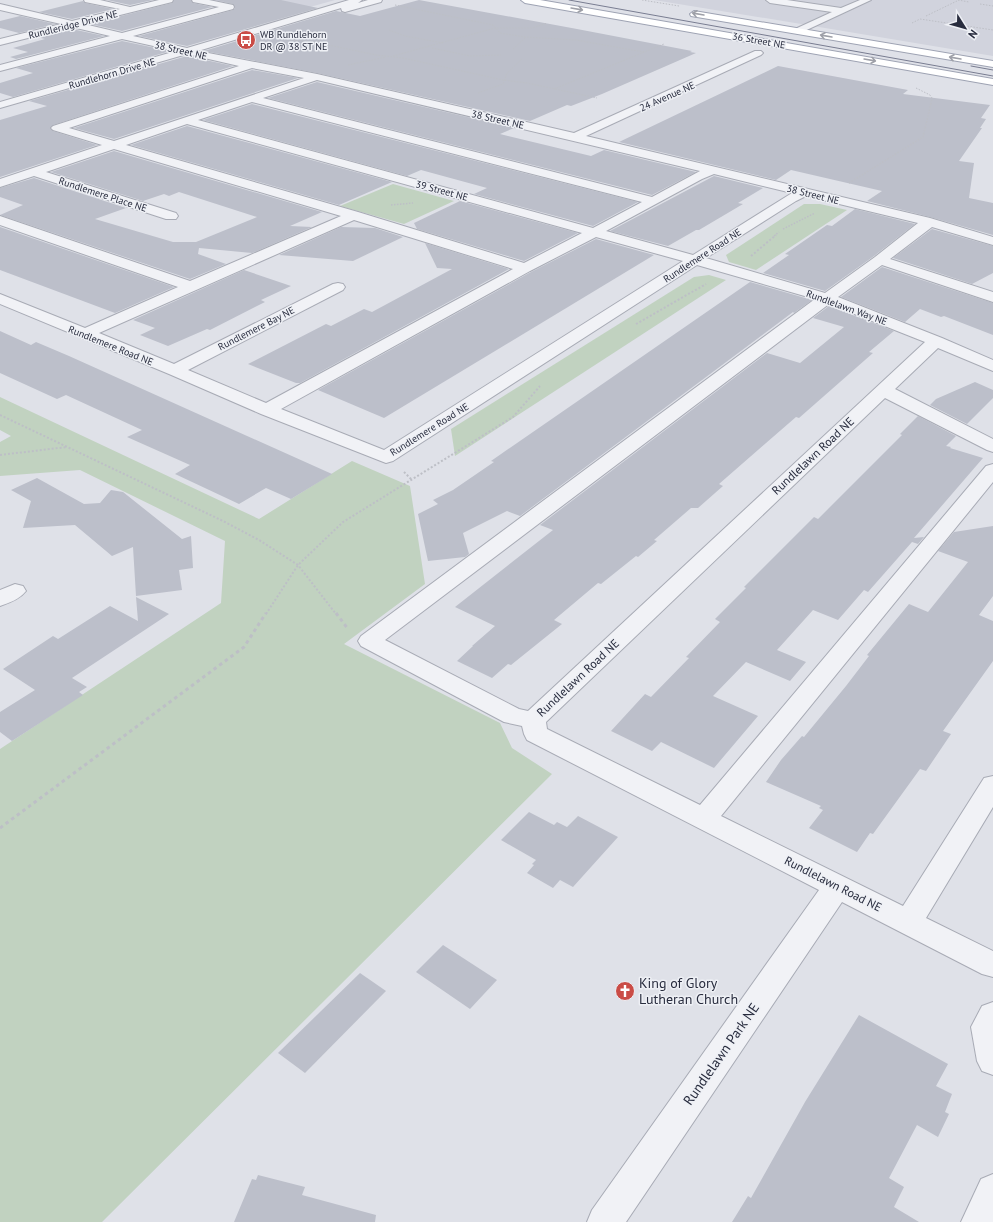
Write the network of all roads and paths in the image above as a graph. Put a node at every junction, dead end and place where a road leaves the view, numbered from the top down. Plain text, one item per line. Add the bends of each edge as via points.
1 (88, 0) edge
2 (169, 0) edge
3 (196, 0) edge
4 (358, 0) edge
5 (378, 0) edge
6 (525, 0) edge
7 (770, 0) edge
8 (867, 0) edge
9 (958, 0) edge
10 (322, 2) dead end
11 (969, 2) dead end
12 (390, 4) dead end
13 (980, 4) dead end
14 (339, 6) junction
15 (993, 6) edge
16 (0, 7) edge
17 (131, 10) junction
18 (841, 11) junction
19 (683, 12) dead end
20 (316, 14) junction
21 (926, 16) dead end
22 (552, 20) dead end
23 (912, 23) dead end
24 (74, 24) junction
25 (496, 28) junction
26 (389, 30) dead end
27 (993, 30) edge
28 (704, 31) junction
29 (798, 31) junction
30 (122, 36) junction
31 (525, 37) junction
32 (288, 40) dead end
33 (0, 42) edge
34 (444, 43) junction
35 (664, 44) dead end
36 (430, 47) junction
37 (804, 48) junction
38 (513, 49) dead end
39 (189, 51) junction
40 (644, 52) junction
41 (758, 53) junction
42 (500, 55) dead end
43 (389, 56) junction
44 (522, 60) dead end
45 (993, 64) edge
46 (251, 65) junction
47 (347, 65) dead end
48 (0, 68) edge
49 (317, 77) junction
50 (503, 80) junction
51 (993, 82) edge
52 (913, 87) dead end
53 (554, 89) junction
54 (478, 94) dead end
55 (597, 98) dead end
56 (254, 99) junction
57 (0, 105) edge
58 (188, 121) junction
59 (575, 137) junction
60 (114, 145) junction
61 (713, 170) junction
62 (35, 172) junction
63 (0, 183) edge
64 (844, 186) dead end
65 (804, 192) junction
66 (461, 195) junction
67 (654, 201) junction
68 (817, 212) dead end
69 (353, 215) junction
70 (171, 216) dead end
71 (0, 220) edge
72 (930, 222) junction
73 (594, 232) junction
74 (993, 241) edge
75 (696, 260) junction
76 (880, 260) junction
77 (525, 268) junction
78 (731, 270) junction
79 (192, 287) junction
80 (338, 287) dead end
81 (993, 297) edge
82 (827, 298) junction
83 (0, 300) edge
84 (631, 327) dead end
85 (84, 334) junction
86 (936, 341) junction
87 (993, 366) edge
88 (175, 370) junction
89 (542, 382) dead end
90 (883, 390) junction
91 (267, 410) junction
92 (0, 415) edge
93 (993, 446) edge
94 (67, 447) junction
95 (0, 455) edge
96 (993, 470) edge
97 (298, 565) junction
98 (370, 641) junction
99 (533, 720) junction
100 (993, 785) edge
101 (703, 818) junction
102 (0, 828) edge
103 (837, 886) junction
104 (908, 922) junction
105 (993, 965) edge
106 (993, 1015) edge
107 (993, 1061) edge
108 (993, 1192) edge
109 (605, 1222) edge
110 (979, 1222) edge

1 - 17 street
2 - 17 street, Rundleridge Drive NE
3 - 30 street via 230,7
4 - 14 street, Rundlehorn Drive NE
5 - 20 street, Rundlehorn Drive NE
6 -> 28 main road, 36 Street NE
7 - 18 street
8 - 18 street
9 - 11 path
9 - 21 path
10 - 14 street
12 - 25 path via 493,25
13 - 15 path
14 - 20 street, Rundlehorn Drive NE
16 - 24 street, 38 Street NE
17 - 24 street, Rundleridge Drive NE
18 - 29 street
29 -> 19 main road, 36 Street NE
20 - 39 street, Rundlehorn Drive NE
22 - 25 path via 534,28
23 - 27 path via 924,19
24 - 30 street, 38 Street NE
24 - 33 street, Rundleridge Drive NE
25 - 31 path via 500,33
25 - 34 path
26 - 34 path
28 - 37 main road, 36 Street NE
28 - 41 main road via 746,42 755,46
45 -> 29 main road, 36 Street NE
30 - 39 street, 38 Street NE
30 - 48 street
31 - 38 path
31 - 40 path via 576,40
32 - 43 path via 314,42
34 - 36 path
35 - 40 path
36 - 42 path via 470,56
36 - 43 path
37 - 41 main road
37 -> 51 main road, 36 Street NE
39 - 46 street, 38 Street NE
39 - 57 street, Rundlehorn Drive NE
40 - 53 path
41 - 59 street, 24 Avenue NE
43 - 47 path
43 - 50 path
44 - 50 path via 511,68
46 - 49 street, 38 Street NE
46 - 60 street via 57,128
49 - 56 street
49 - 59 street, 38 Street NE
50 - 53 path
50 - 54 path via 503,84
52 - 64 path via 932,98 923,137
53 - 55 path
56 - 58 street
56 - 67 street
58 - 60 street
58 - 66 street, 39 Street NE
59 - 61 street, 38 Street NE
60 - 62 street
60 - 69 street
61 - 65 street, 38 Street NE
61 - 67 street
62 - 63 street
62 - 70 street, Rundlemere Place NE
65 - 72 street, 38 Street NE
65 - 75 street, Rundlemere Road NE
66 - 69 path via 442,201 358,208
66 - 73 street, 39 Street NE
67 - 73 street
68 - 78 path via 781,230 750,258
69 - 77 street
69 - 79 street
71 - 79 street
72 - 74 street, 38 Street NE
72 - 76 street
73 - 75 street, 39 Street NE
73 - 77 street
75 - 78 street, Rundlelawn Way NE
75 - 91 street, Rundlemere Road NE via 386,457
76 - 81 street
76 - 82 street
77 - 91 street
78 - 82 street, Rundlelawn Way NE
78 - 84 path
79 - 85 street
80 - 88 street, Rundlemere Bay NE
82 - 86 street, Rundlelawn Way NE
82 - 98 street
83 - 85 street, Rundlemere Road NE
85 - 88 street, Rundlemere Road NE
86 - 87 street, Rundlelawn Way NE
86 - 90 street, Rundlelawn Road NE
88 - 91 street, Rundlemere Road NE
89 - 97 path via 513,417 344,522
90 - 93 street
90 - 99 street, Rundlelawn Road NE
92 - 94 path
94 - 95 path
94 - 97 path via 223,521 260,540
96 - 101 street
97 - 98 path via 352,635
97 - 102 path via 244,647
98 - 99 street via 513,716
99 - 101 street, Rundlelawn Road NE via 536,734
100 - 104 street
101 - 103 street, Rundlelawn Road NE
103 - 104 street, Rundlelawn Road NE
103 - 109 street, Rundlelawn Park NE
104 - 105 street, Rundlelawn Road NE
106 - 107 street via 987,1027
108 - 110 street

